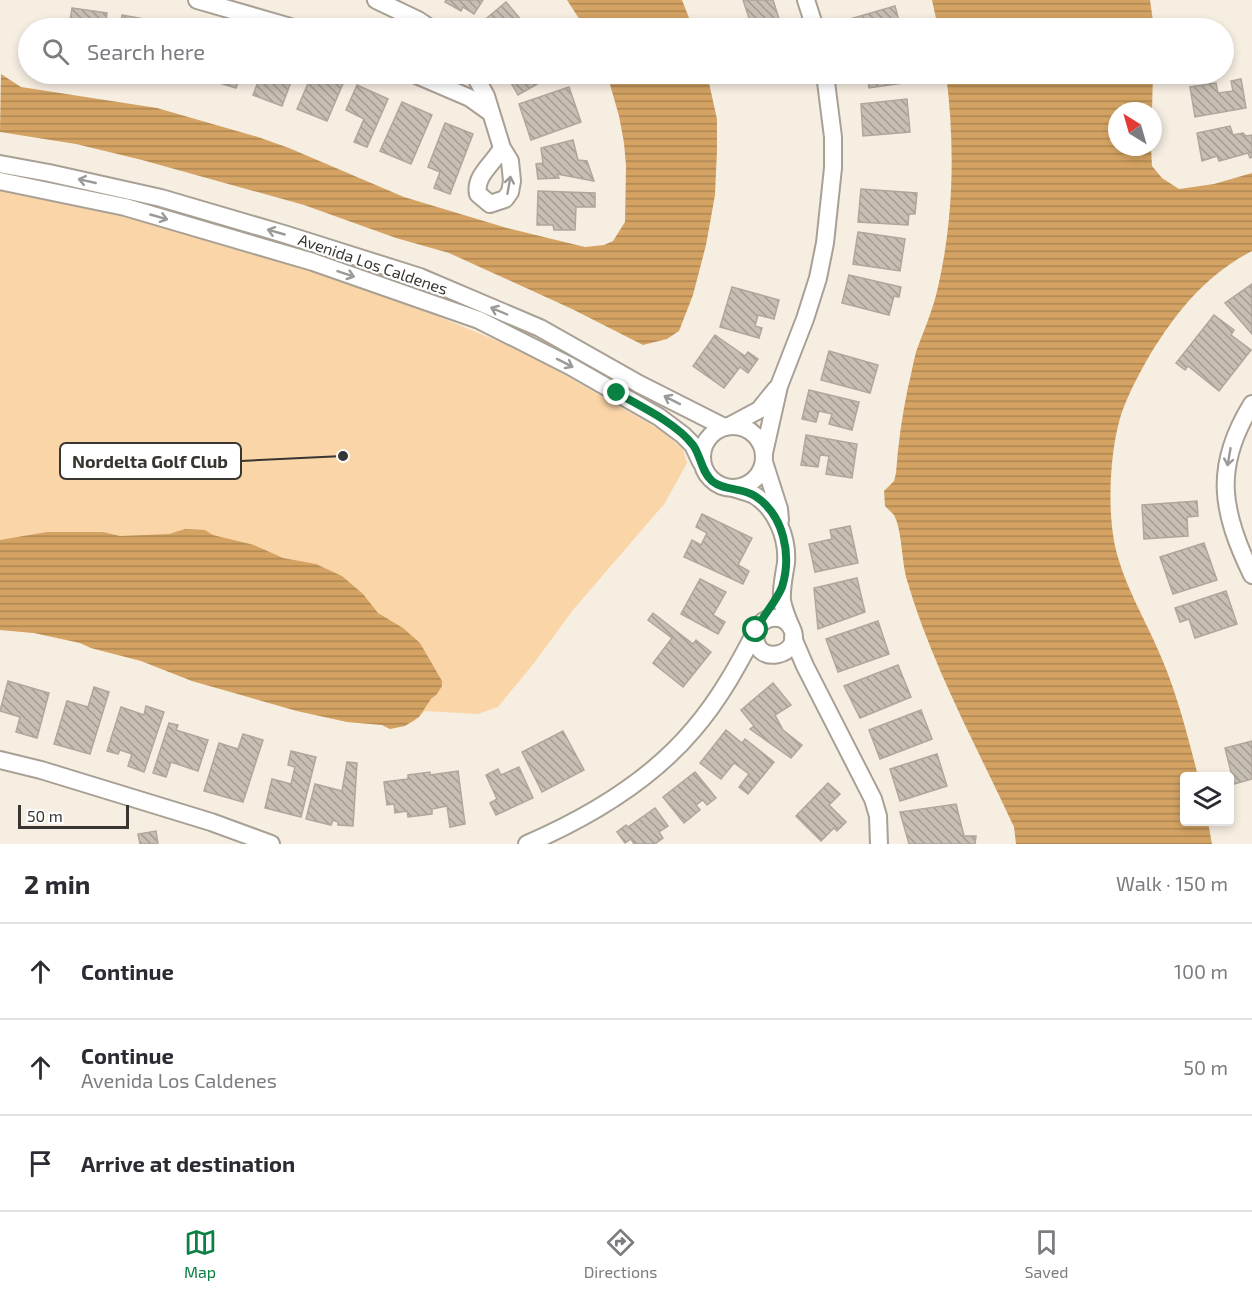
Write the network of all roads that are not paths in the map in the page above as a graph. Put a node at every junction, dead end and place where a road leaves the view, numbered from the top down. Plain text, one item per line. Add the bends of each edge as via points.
1 (238, 0) edge
2 (376, 0) edge
3 (806, 0) edge
4 (204, 1) edge
5 (261, 18) edge
6 (414, 18) edge
7 (812, 18) edge
8 (437, 84) edge
9 (479, 84) edge
10 (826, 84) edge
11 (491, 113) junction
12 (502, 148) dead end
13 (0, 164) edge
14 (0, 181) edge
15 (779, 386) junction
16 (1252, 404) edge
17 (727, 426) junction
18 (764, 457) junction
19 (701, 462) junction
20 (736, 489) junction
21 (780, 527) junction
22 (1233, 530) junction
23 (1252, 533) edge
24 (1252, 574) edge
25 (782, 587) junction
26 (757, 628) junction
27 (792, 633) junction
28 (779, 655) junction
29 (740, 663) junction
30 (805, 666) junction
31 (0, 760) edge
32 (268, 844) edge
33 (528, 844) edge
34 (879, 844) edge

1 - 4 street
2 - 6 street
3 - 7 street
4 - 5 street
8 - 11 street via 470,98
9 - 11 street
10 - 15 street via 833,168 825,243 806,319
11 - 12 street
17 -> 13 street, Avenida Los Caldenes via 639,384 540,328 420,277 161,198
14 -> 19 street, Avenida Los Caldenes via 125,207 313,262 479,320 659,417 693,445
15 - 17 street via 759,410
15 - 18 street
16 -> 22 street via 1228,456 1226,499
17 - 18 street via 739,426 756,436
17 - 19 street via 704,444
18 - 20 street via 755,480
18 - 21 street via 779,509
19 - 20 street via 717,485
20 - 21 street via 765,504
21 - 25 street via 786,561
22 - 23 street via 1240,535
22 - 24 street
25 - 26 street
25 - 27 street
26 - 27 street via 776,617 788,623
26 - 28 street via 759,648 764,653
26 - 29 street
27 - 28 street via 790,648
27 - 30 street
28 - 29 street
28 - 30 street
29 - 33 street via 692,732 665,758 606,803
30 - 34 street via 873,799
31 - 32 street via 161,806

